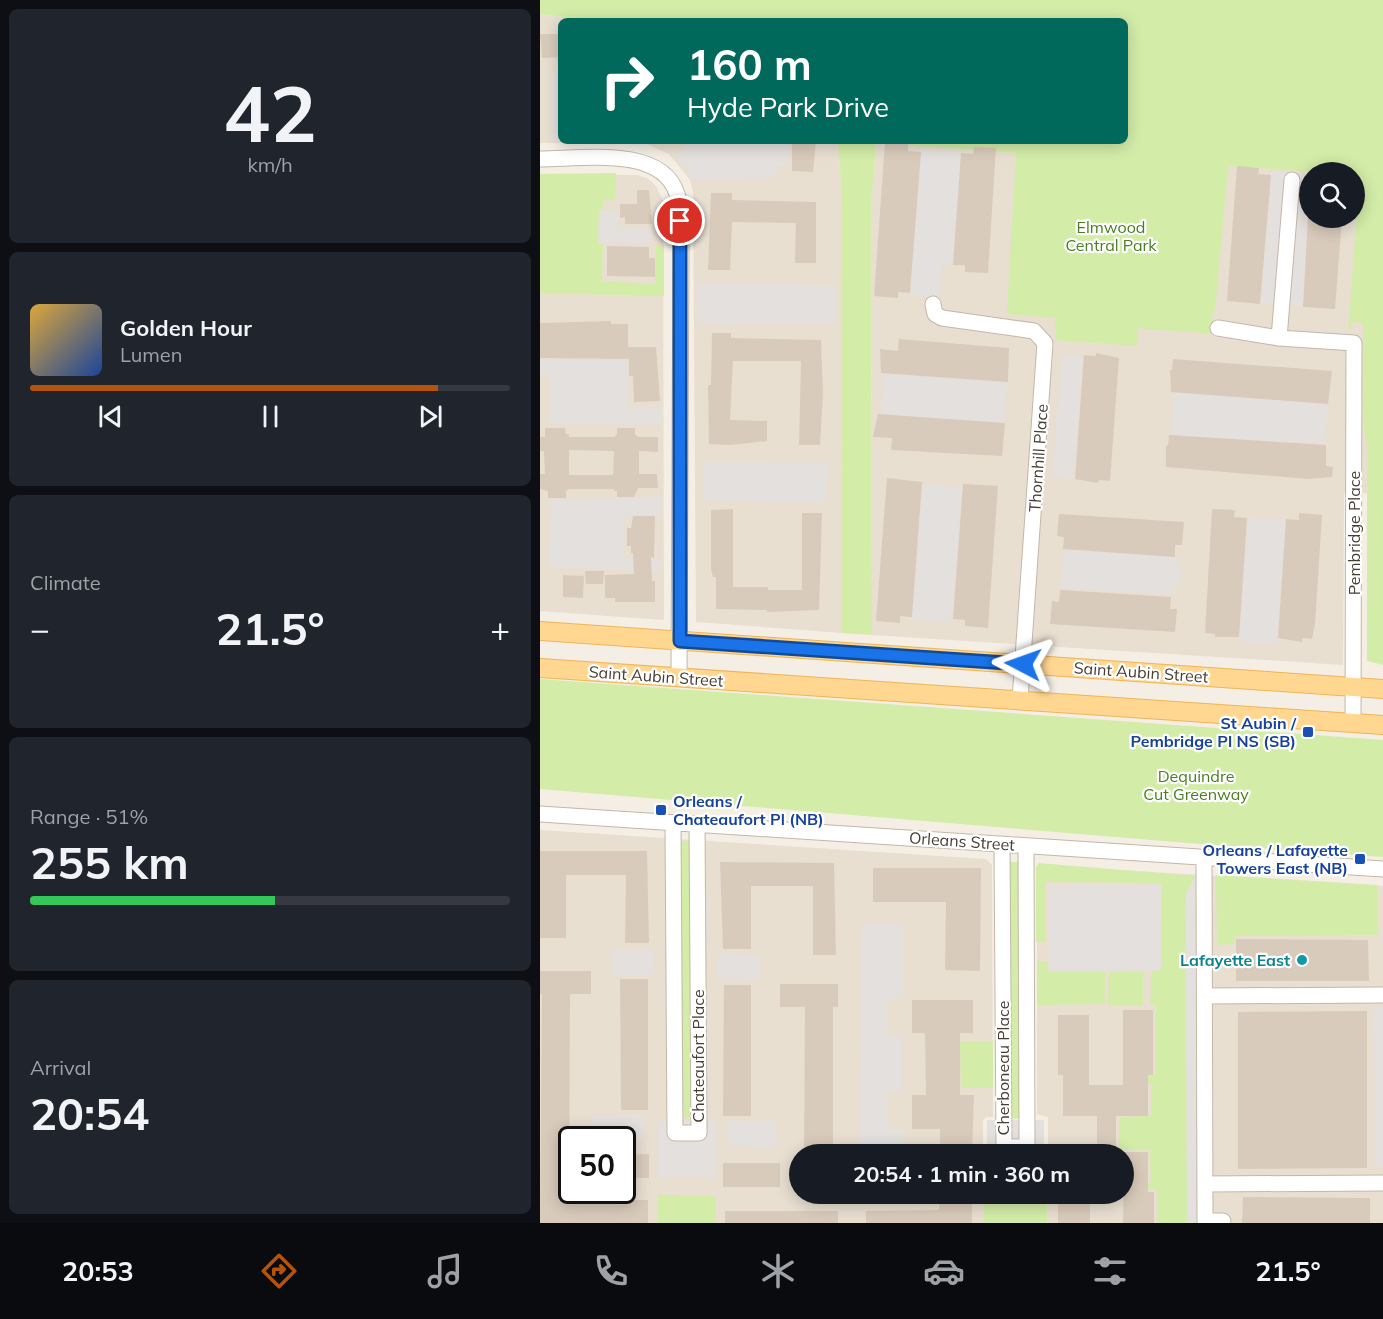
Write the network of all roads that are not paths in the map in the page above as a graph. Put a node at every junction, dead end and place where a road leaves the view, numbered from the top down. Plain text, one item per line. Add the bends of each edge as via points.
1 (540, 159) edge
2 (1292, 180) dead end
3 (933, 303) dead end
4 (1218, 328) dead end
5 (1279, 338) junction
6 (540, 631) edge
7 (680, 641) junction
8 (1023, 664) junction
9 (540, 668) edge
10 (679, 677) junction
11 (1353, 687) junction
12 (1383, 689) edge
13 (1020, 700) junction
14 (1353, 723) junction
15 (1383, 725) edge
16 (540, 814) edge
17 (673, 823) junction
18 (697, 824) junction
19 (1002, 844) junction
20 (1026, 846) junction
21 (1204, 859) junction
22 (1383, 869) edge
23 (1383, 995) edge
24 (1204, 996) junction
25 (1383, 1183) edge
26 (1205, 1184) junction
27 (1223, 1221) dead end

1 - 7 street via 641,160 662,171 677,192 681,235
2 - 5 street
3 - 8 street, Thornhill Place via 935,314 942,318 1026,329 1041,336 1045,343
4 - 5 street
5 - 11 street, Pembridge Place via 1354,343
6 - 7 main road, Saint Aubin Street
7 - 8 main road, Saint Aubin Street
7 - 10 street
8 - 11 main road, Saint Aubin Street
8 - 13 street, Thornhill Place
9 - 10 main road, Saint Aubin Street
10 - 13 main road, Saint Aubin Street
11 - 12 main road, Saint Aubin Street
11 - 14 street, Pembridge Place
13 - 14 main road, Saint Aubin Street
14 - 15 main road, Saint Aubin Street
16 - 17 street, Orleans Street
17 - 18 street, Orleans Street
17 - 18 street, Chateaufort Place via 675,1133 699,1133
18 - 19 street, Orleans Street
19 - 20 street, Orleans Street
19 - 20 street, Cherboneau Place via 1004,1147 1027,1146
20 - 21 street, Orleans Street
21 - 22 street, Orleans Street
21 - 24 street
23 - 24 street
24 - 26 street
25 - 26 street
26 - 27 street via 1205,1221

